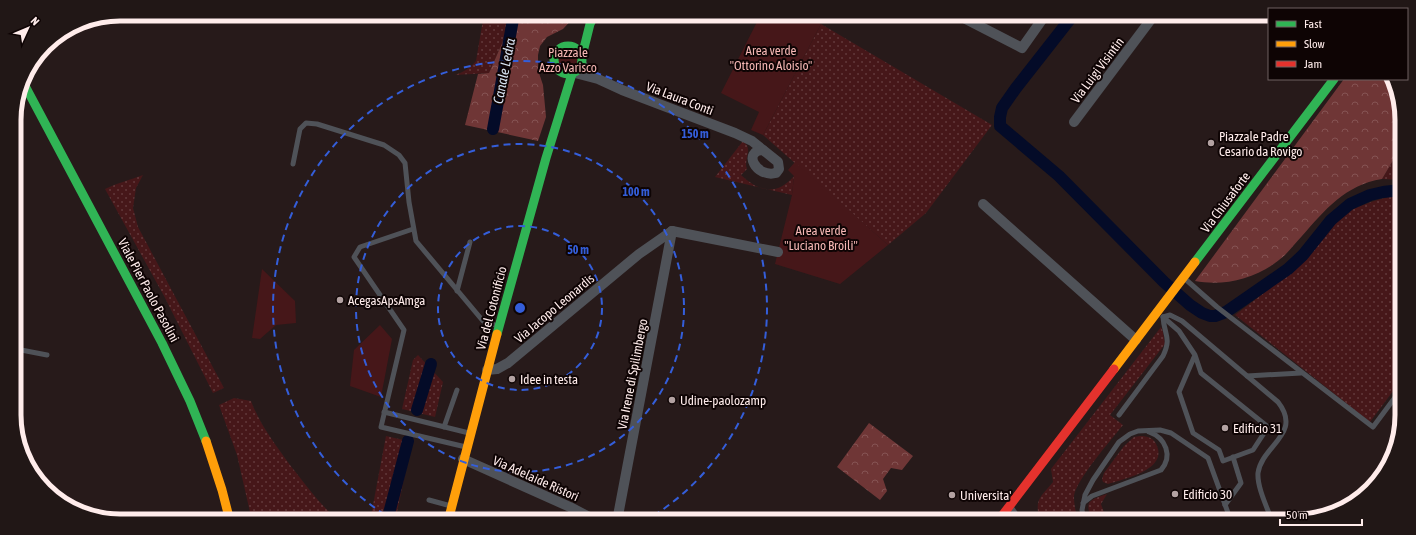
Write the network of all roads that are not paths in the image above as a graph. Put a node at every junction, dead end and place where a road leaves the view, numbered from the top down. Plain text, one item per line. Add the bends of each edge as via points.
1 (592, 21) edge
2 (970, 21) edge
3 (1041, 21) edge
4 (1150, 21) edge
5 (590, 24) junction
6 (566, 46) junction
7 (578, 67) junction
8 (556, 68) junction
9 (1333, 80) edge
10 (26, 88) edge
11 (562, 103) junction
12 (1074, 122) dead end
13 (759, 152) dead end
14 (292, 164) dead end
15 (983, 204) dead end
16 (413, 229) junction
17 (672, 231) junction
18 (470, 242) dead end
19 (778, 252) dead end
20 (1181, 281) junction
21 (457, 291) junction
22 (1161, 315) junction
23 (499, 326) junction
24 (1136, 340) junction
25 (21, 350) edge
26 (48, 355) dead end
27 (1195, 355) junction
28 (487, 370) junction
29 (1301, 373) junction
30 (1247, 376) junction
31 (456, 390) dead end
32 (1395, 397) edge
33 (384, 412) junction
34 (1119, 415) dead end
35 (444, 427) junction
36 (1146, 431) junction
37 (470, 433) junction
38 (466, 447) junction
39 (1233, 457) junction
40 (463, 459) junction
41 (429, 500) dead end
42 (1083, 503) junction
43 (1225, 505) junction
44 (452, 506) junction
45 (1010, 506) junction
46 (228, 514) edge
47 (450, 514) edge
48 (584, 514) edge
49 (618, 514) edge
50 (1004, 514) edge
51 (1016, 514) edge
52 (1083, 514) edge
53 (1228, 514) edge
54 (1270, 514) edge

1 - 5 main road, Via del Cotonificio
2 - 3 street via 1022,48
4 - 12 street, Via Luigi Visintin
5 - 6 main road, Via del Cotonificio
5 - 7 main road, Via del Cotonificio
6 - 7 main road via 578,49
6 - 8 main road via 556,52
7 - 8 main road via 565,74
7 - 11 main road, Via del Cotonificio
7 - 13 street, Via Laura Conti via 622,90 735,133 752,141
8 - 11 main road, Via del Cotonificio
9 - 20 main road, Via Chiusaforte
10 - 46 main road, Viale Pier Paolo Pasolini via 182,381 215,465
11 - 23 main road, Via del Cotonificio
14 - 16 lane via 300,129 306,123 317,124 384,145 399,155 405,163
15 - 24 street
16 - 21 lane via 416,241
16 - 33 lane via 360,247 354,258 404,330
17 - 19 street
17 - 28 street, Via Jacopo Leonardis via 639,254 508,363 497,369
17 - 49 street, Via Irene di Spilimbergo
18 - 21 lane
20 - 22 main road, Via Chiusaforte via 1171,294
20 - 29 lane
21 - 23 lane via 483,321
22 - 24 main road, Via Chiusaforte
22 - 27 lane via 1179,331
22 - 30 lane via 1170,315 1182,321
22 - 34 lane via 1168,338 1167,349
23 - 28 main road, Via del Cotonificio
24 - 45 main road, Via Chiusaforte
25 - 26 lane
27 - 39 lane via 1179,392 1193,433 1219,450 1223,461
27 - 39 lane via 1201,372 1268,427 1253,450
28 - 37 main road, Via del Cotonificio
29 - 30 lane
29 - 32 lane via 1373,427
30 - 54 lane via 1278,402 1286,418 1283,434 1260,465 1258,474
31 - 35 lane
33 - 35 lane
33 - 38 lane via 381,427
35 - 37 lane
36 - 42 lane via 1130,434 1119,442 1093,480
36 - 42 lane via 1159,437 1164,443 1168,459 1166,465 1154,474 1092,496
36 - 43 lane via 1160,430 1171,433 1208,458
37 - 38 main road, Via del Cotonificio
38 - 40 main road, Via del Cotonificio
39 - 43 lane via 1241,483
40 - 44 main road, Via del Cotonificio
40 - 48 street, Via Adelaide Ristori
41 - 44 lane
42 - 52 lane
43 - 53 lane
44 - 47 main road, Via del Cotonificio
45 - 50 main road, Via Chiusaforte
45 - 51 lane

